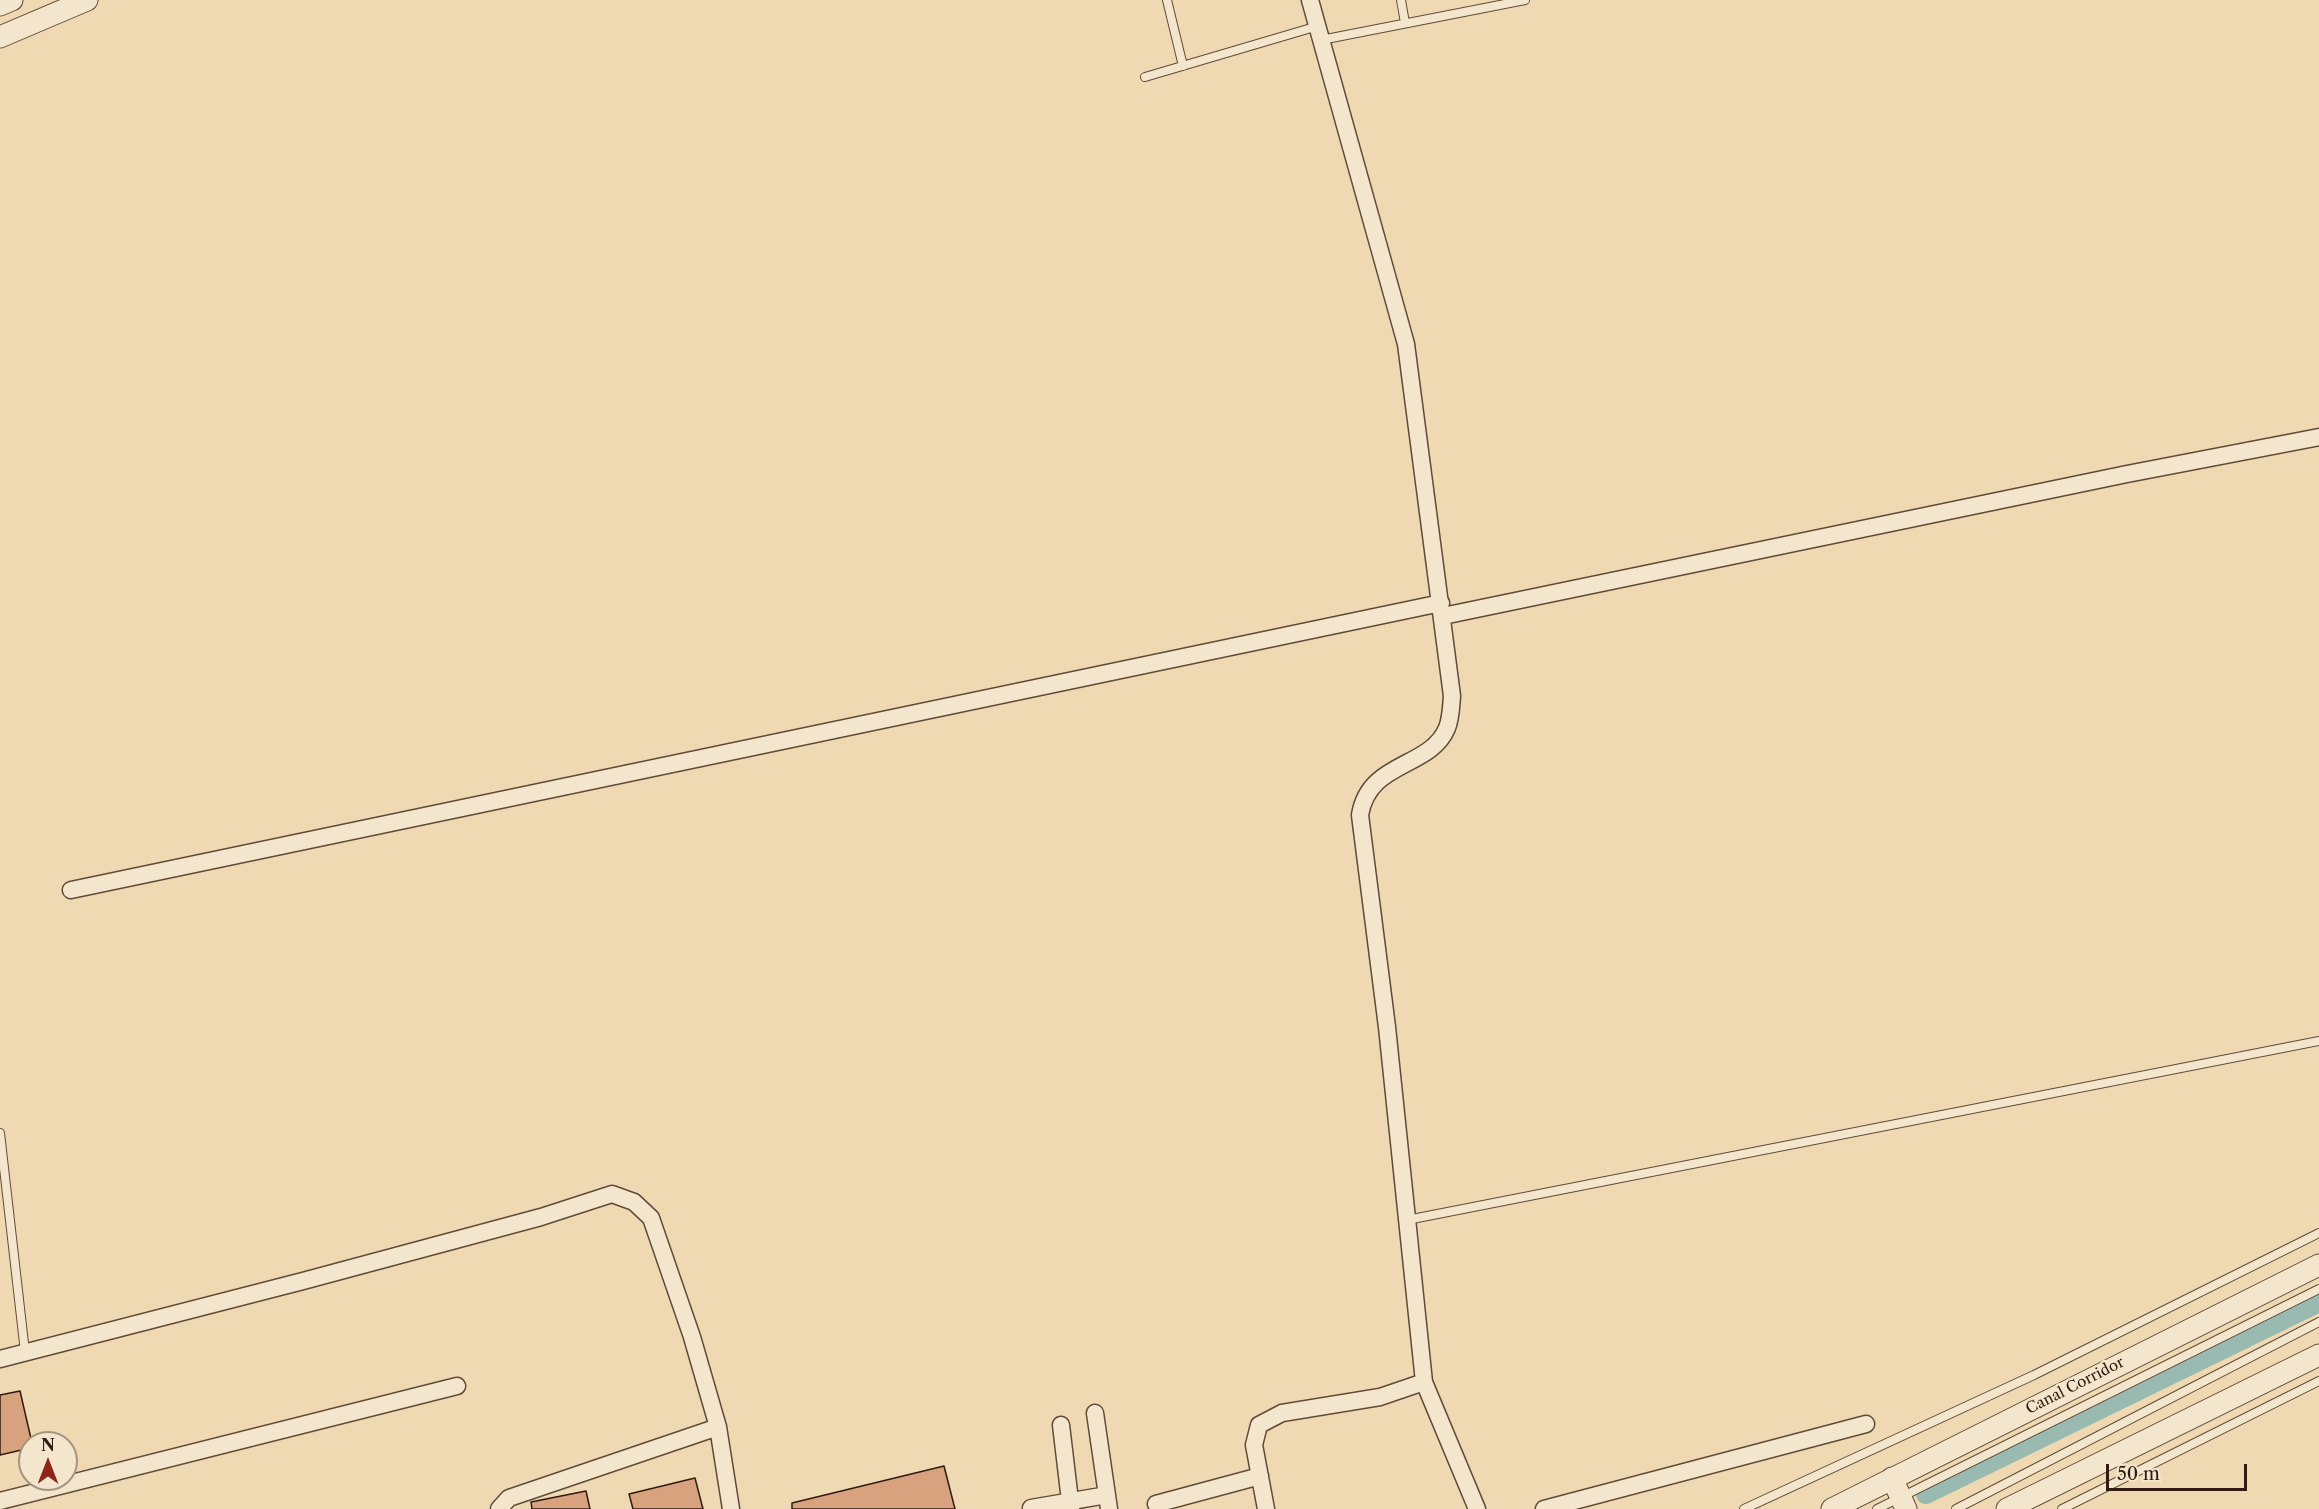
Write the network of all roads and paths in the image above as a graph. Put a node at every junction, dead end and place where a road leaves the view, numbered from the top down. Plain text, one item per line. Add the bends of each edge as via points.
1 (11, 0) edge
2 (87, 0) edge
3 (1167, 0) edge
4 (1310, 0) edge
5 (1401, 0) edge
6 (1525, 0) edge
7 (0, 5) edge
8 (1405, 23) junction
9 (1319, 33) junction
10 (0, 37) edge
11 (1183, 66) junction
12 (1145, 77) dead end
13 (2319, 437) edge
14 (1442, 610) junction
15 (71, 890) dead end
16 (2319, 1041) edge
17 (0, 1133) edge
18 (1407, 1220) junction
19 (2319, 1233) edge
20 (2319, 1265) edge
21 (2319, 1288) edge
22 (2319, 1322) edge
23 (25, 1352) junction
24 (2319, 1355) edge
25 (0, 1359) edge
26 (1424, 1382) junction
27 (2319, 1382) edge
28 (458, 1386) dead end
29 (1095, 1413) dead end
30 (1866, 1424) dead end
31 (1060, 1425) dead end
32 (718, 1426) junction
33 (1260, 1476) junction
34 (1900, 1495) edge
35 (0, 1501) edge
36 (1108, 1502) edge
37 (1156, 1504) dead end
38 (1070, 1505) edge
39 (1031, 1508) edge
40 (499, 1509) edge
41 (731, 1509) edge
42 (1266, 1509) edge
43 (1477, 1509) edge
44 (1544, 1509) edge
45 (1744, 1509) edge
46 (1832, 1509) edge
47 (1877, 1509) edge
48 (1956, 1509) edge
49 (2007, 1509) edge
50 (2062, 1509) edge

1 - 7 street
2 - 10 street
3 - 11 lane
4 - 9 street
5 - 8 lane
6 - 8 lane
8 - 9 lane
9 - 11 lane
9 - 14 street via 1406,344
11 - 12 lane
13 - 14 street
14 - 15 street
14 - 18 street via 1452,696 1446,730 1430,748 1377,781 1367,792 1360,815
16 - 18 lane
17 - 23 lane
18 - 26 street
19 - 45 lane via 2034,1375
20 - 34 street, Canal Corridor
21 - 34 lane
22 - 48 lane
23 - 25 street
23 - 32 street via 541,1217 612,1194 634,1202 651,1218
24 - 49 street
26 - 33 street via 1380,1397 1282,1413 1259,1425 1254,1445
26 - 43 street
27 - 50 lane
28 - 35 street
29 - 36 street
30 - 44 street
31 - 38 street
32 - 40 street via 509,1498
32 - 41 street
33 - 37 street
33 - 42 street
34 - 46 street, Canal Corridor
34 - 47 lane
36 - 38 street
38 - 39 street

